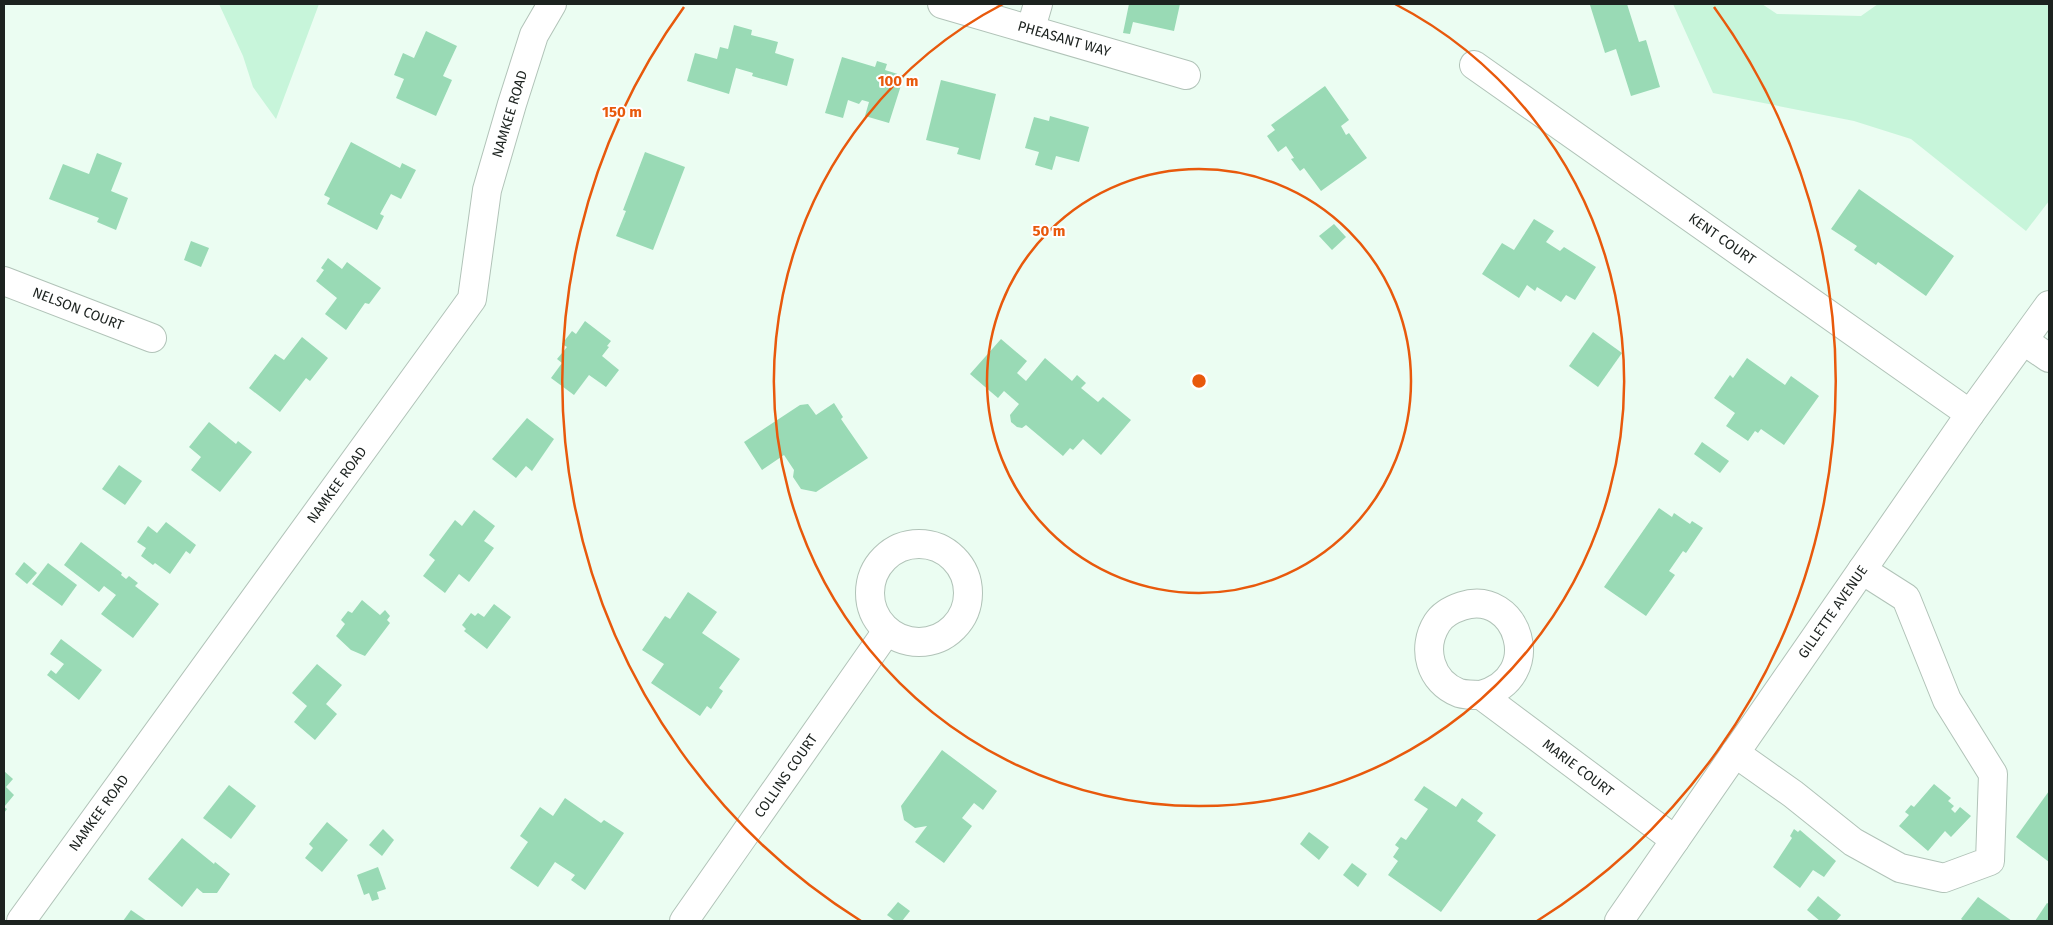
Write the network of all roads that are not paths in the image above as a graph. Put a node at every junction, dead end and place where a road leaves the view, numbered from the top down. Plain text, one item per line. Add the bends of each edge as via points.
1 (552, 4) edge
2 (942, 4) edge
3 (1034, 16) edge
4 (1474, 65) dead end
5 (1186, 75) dead end
6 (4, 281) edge
7 (2049, 305) edge
8 (152, 338) dead end
9 (2024, 341) junction
10 (2049, 358) edge
11 (1970, 414) junction
12 (1862, 570) junction
13 (887, 631) dead end
14 (1481, 695) dead end
15 (1735, 753) junction
16 (1675, 840) junction
17 (21, 921) edge
18 (684, 921) edge
19 (1619, 921) edge

1 - 17 street, NAMKEE ROAD via 534,35 487,190 472,299
2 - 3 street, PHEASANT WAY
3 - 5 street, PHEASANT WAY
4 - 11 street, KENT COURT
6 - 8 street, NELSON COURT
7 - 9 street, GILLETTE AVENUE
9 - 10 street
9 - 11 street, GILLETTE AVENUE
11 - 12 street, GILLETTE AVENUE
12 - 15 street, GILLETTE AVENUE
12 - 15 street via 1906,598 1947,700 1993,774 1990,861 1944,878 1900,868 1853,842
13 - 18 street, COLLINS COURT
14 - 16 street, MARIE COURT
15 - 16 street, GILLETTE AVENUE
16 - 19 street, GILLETTE AVENUE

